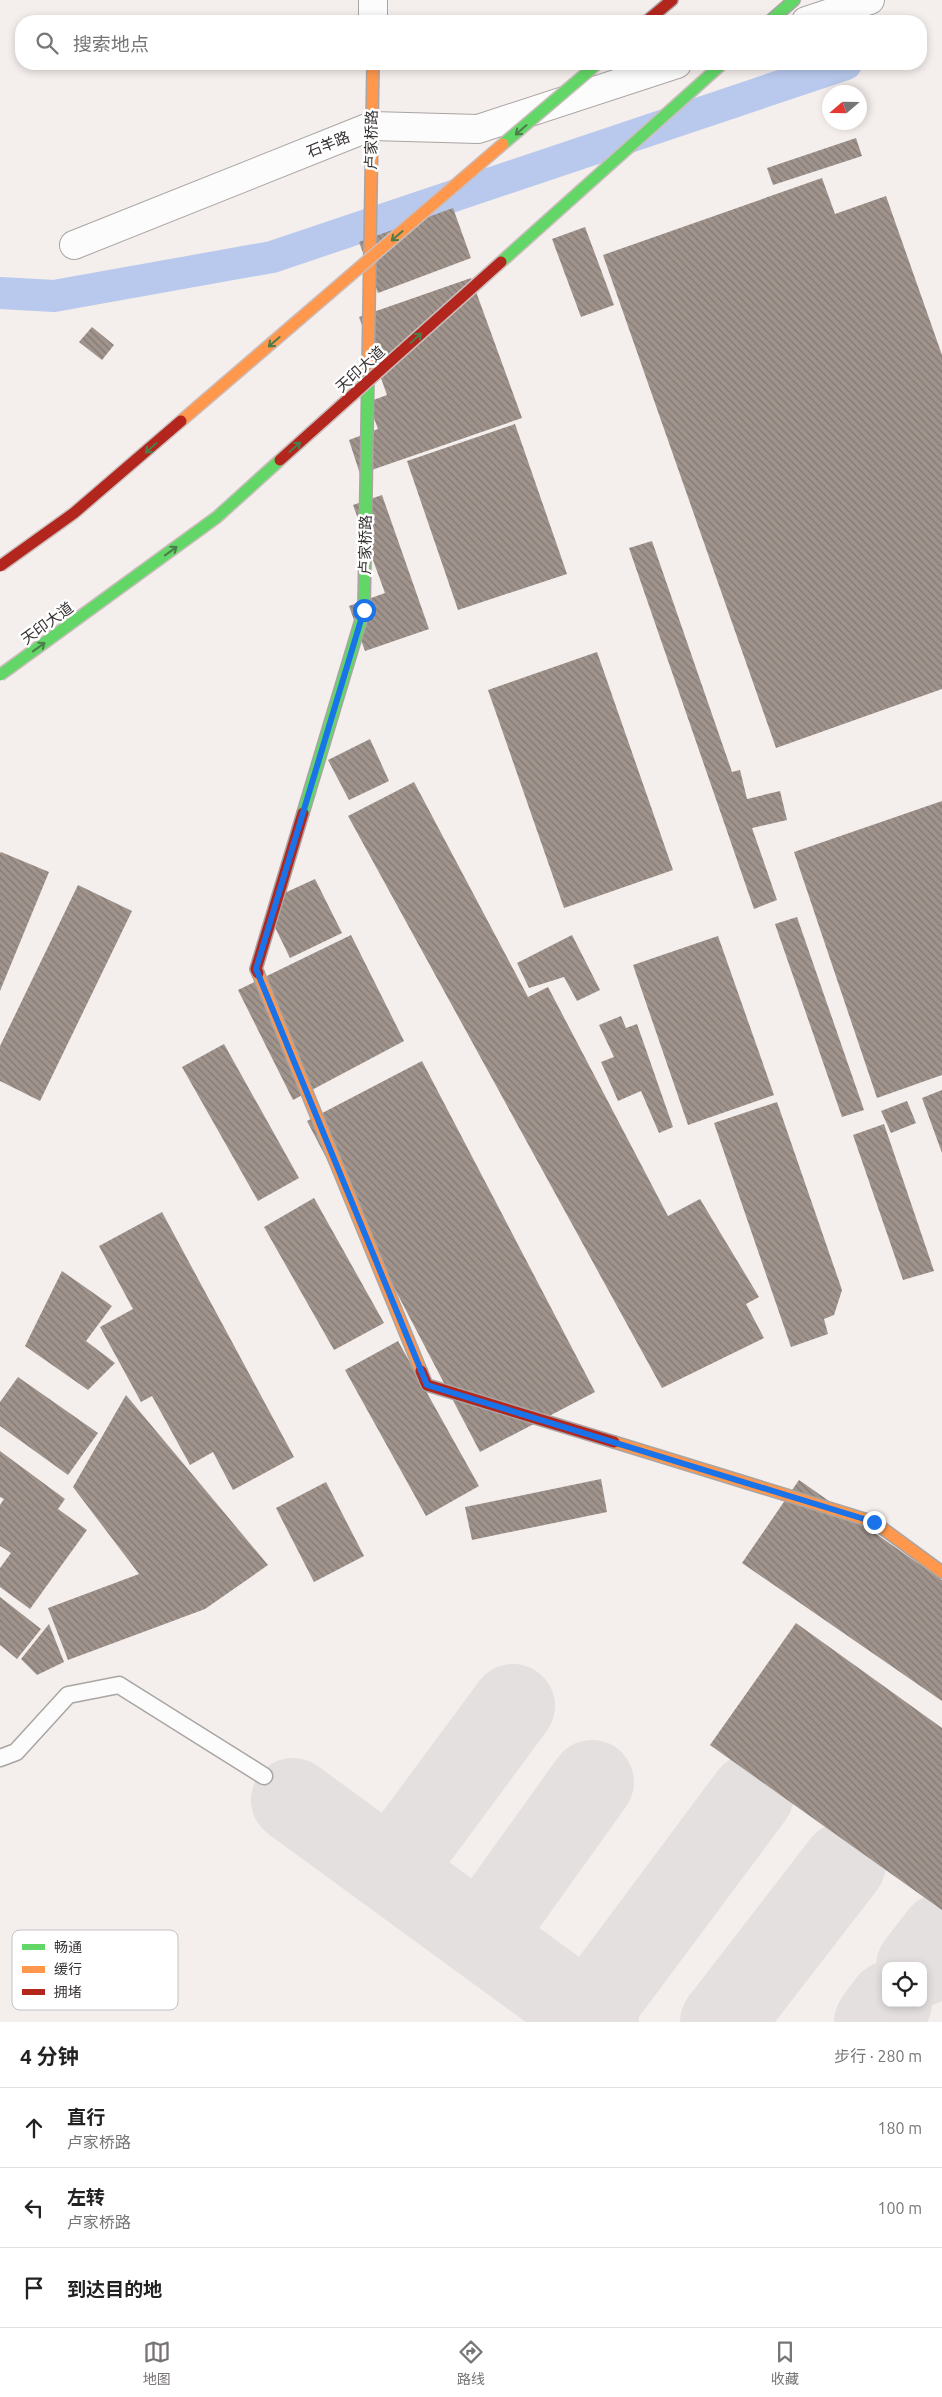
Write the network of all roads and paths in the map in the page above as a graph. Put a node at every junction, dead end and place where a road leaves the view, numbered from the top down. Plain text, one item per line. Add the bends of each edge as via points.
1 (373, 0) edge
2 (672, 0) edge
3 (794, 0) edge
4 (870, 0) edge
5 (373, 15) edge
6 (654, 15) edge
7 (777, 15) edge
8 (824, 15) edge
9 (372, 70) edge
10 (590, 70) edge
11 (659, 70) edge
12 (715, 70) edge
13 (372, 126) junction
14 (74, 245) dead end
15 (0, 566) edge
16 (0, 675) edge
17 (942, 1572) edge
18 (0, 1758) edge
19 (264, 1776) dead end

1 - 5 street
2 - 6 street
3 - 7 street
4 - 8 street
9 - 13 street, 卢家桥路
10 -> 15 street, bridge via 74,513
11 - 13 street, 石羊路 via 478,129
16 -> 12 street, 天印大道, bridge via 217,517
13 - 14 street, 石羊路
13 - 17 street, 卢家桥路 via 364,610 256,969 427,1385 874,1522
18 - 19 lane via 16,1752 68,1695 118,1686

